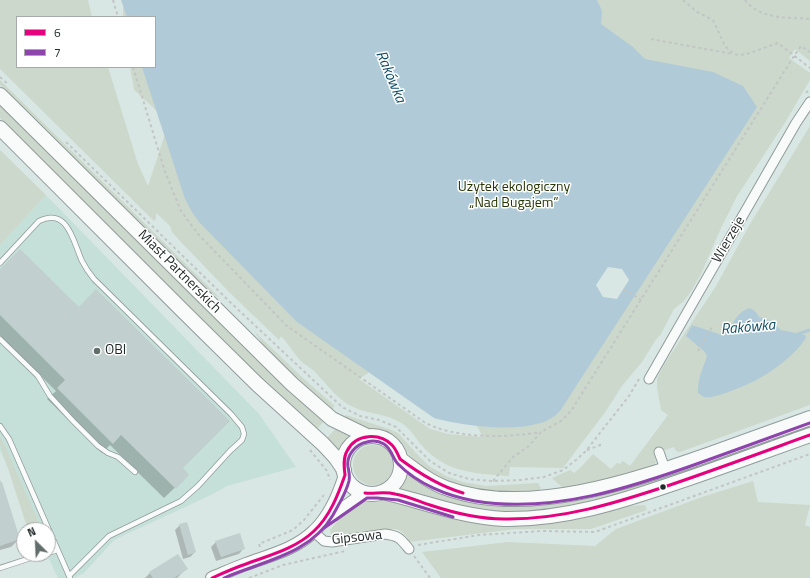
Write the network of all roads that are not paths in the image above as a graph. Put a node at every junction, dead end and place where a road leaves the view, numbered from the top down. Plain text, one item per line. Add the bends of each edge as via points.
1 (6, 91) edge
2 (810, 102) edge
3 (0, 128) edge
4 (0, 263) edge
5 (0, 339) edge
6 (649, 379) dead end
7 (810, 418) edge
8 (0, 426) edge
9 (810, 435) edge
10 (367, 436) junction
11 (659, 452) dead end
12 (400, 459) junction
13 (665, 469) junction
14 (135, 472) dead end
15 (344, 473) junction
16 (382, 492) junction
17 (365, 493) junction
18 (324, 520) junction
19 (314, 532) junction
20 (409, 548) road end
21 (57, 550) joint
22 (19, 562) edge
23 (0, 568) edge
24 (70, 577) edge
25 (212, 578) edge

1 - 10 main road, Miast Partnerskich via 197,291 297,388 332,419
2 - 6 street, Wierzeje
3 - 15 main road, Miast Partnerskich via 257,384 336,458
4 - 24 lane via 39,221 47,217 57,218 68,226 82,262 94,279 232,414 244,434 242,440 181,501 109,536
5 - 14 lane via 38,376 50,396 98,446 118,457
7 - 13 main road
8 - 21 lane
9 - 16 main road via 617,502 577,512 540,517 503,519 466,515
10 - 12 main road via 388,440 396,448
10 - 15 main road via 353,443 347,450
11 - 13 street
12 - 13 main road via 426,478 456,492 512,499 589,491
12 - 16 main road via 399,476 392,486
15 - 17 main road via 351,485
15 - 18 main road via 342,487
16 - 17 main road
17 - 18 main road
18 - 19 main road
19 - 20 street, Gipsowa via 324,540 332,542 393,535 400,537
19 - 25 main road via 289,548
21 - 24 lane
22 - 23 lane

